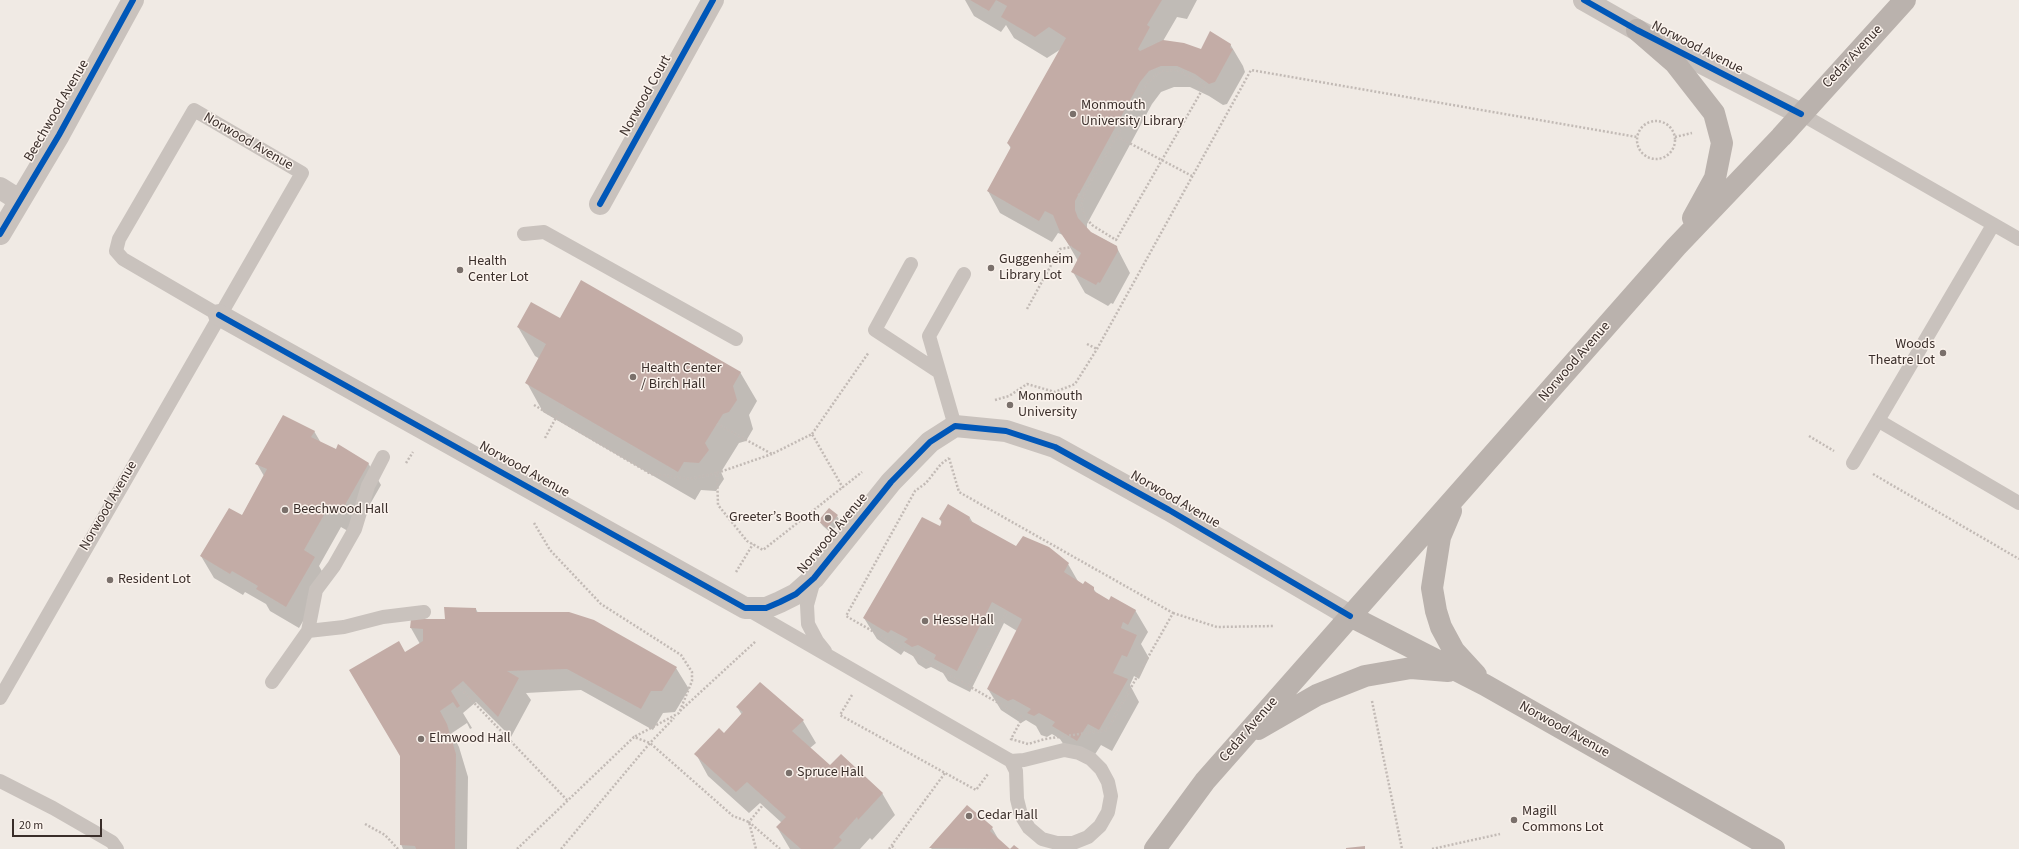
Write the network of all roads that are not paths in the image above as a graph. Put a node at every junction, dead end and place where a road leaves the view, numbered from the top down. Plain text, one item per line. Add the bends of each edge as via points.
1 (133, 0) edge
2 (713, 0) edge
3 (1584, 0) edge
4 (1906, 0) edge
5 (1637, 30) junction
6 (1800, 114) junction
7 (0, 188) edge
8 (19, 200) junction
9 (600, 204) dead end
10 (1993, 225) junction
11 (0, 234) edge
12 (524, 234) dead end
13 (2019, 239) edge
14 (1676, 247) junction
15 (911, 264) dead end
16 (964, 274) dead end
17 (219, 315) junction
18 (736, 339) dead end
19 (939, 372) junction
20 (1878, 421) junction
21 (955, 426) junction
22 (383, 457) dead end
23 (1853, 463) road end
24 (1456, 497) junction
25 (2019, 503) edge
26 (814, 578) junction
27 (745, 608) junction
28 (424, 612) dead end
29 (1350, 616) junction
30 (308, 631) junction
31 (838, 662) junction
32 (1459, 672) junction
33 (272, 682) dead end
34 (1485, 685) junction
35 (0, 698) edge
36 (1241, 739) junction
37 (1011, 760) junction
38 (0, 781) edge
39 (117, 849) edge
40 (1155, 849) edge
41 (1774, 849) edge

1 - 8 street, Beechwood Avenue via 59,135
2 - 9 street, Norwood Court
3 - 5 street, Norwood Avenue
4 - 6 main road, Cedar Avenue
5 - 6 street, Norwood Avenue
5 - 14 main road via 1675,63 1714,113 1722,143 1715,178
6 - 10 lane
6 - 14 main road, Norwood Avenue
7 - 8 street
8 - 11 street, Beechwood Avenue
10 - 13 lane
10 - 20 lane
12 - 18 lane via 544,232
14 - 24 main road, Norwood Avenue
15 - 19 lane via 875,330
16 - 19 lane via 929,336
17 - 17 lane, Norwood Avenue via 123,259 116,251 119,238 194,110 302,173
17 - 27 street, Norwood Avenue
17 - 35 lane, Norwood Avenue
19 - 21 lane
20 - 23 lane
20 - 25 lane
21 - 26 street, Norwood Avenue via 930,442 891,482
21 - 29 street, Norwood Avenue via 1006,431 1055,447 1169,510
22 - 30 lane via 368,486 355,529 334,566 316,590
24 - 29 main road, Norwood Avenue
24 - 34 main road via 1440,537 1432,588 1441,627 1454,651
26 - 27 street, Norwood Avenue via 796,594 780,602 766,608
26 - 31 lane via 808,600 808,624 817,641
27 - 31 lane
28 - 30 lane
29 - 32 main road, Norwood Avenue
29 - 36 main road, Cedar Avenue
30 - 33 lane
31 - 37 lane
32 - 34 main road, Norwood Avenue
32 - 36 main road via 1411,668 1365,676 1317,695
34 - 41 main road, Norwood Avenue
36 - 40 main road, Cedar Avenue via 1205,780
37 - 37 lane via 1016,771 1017,799 1021,815 1029,828 1042,838 1057,843 1073,843 1088,836 1100,826 1108,812 1111,796 1108,782 1101,769 1091,759 1064,750 1024,760
38 - 39 lane via 112,842

